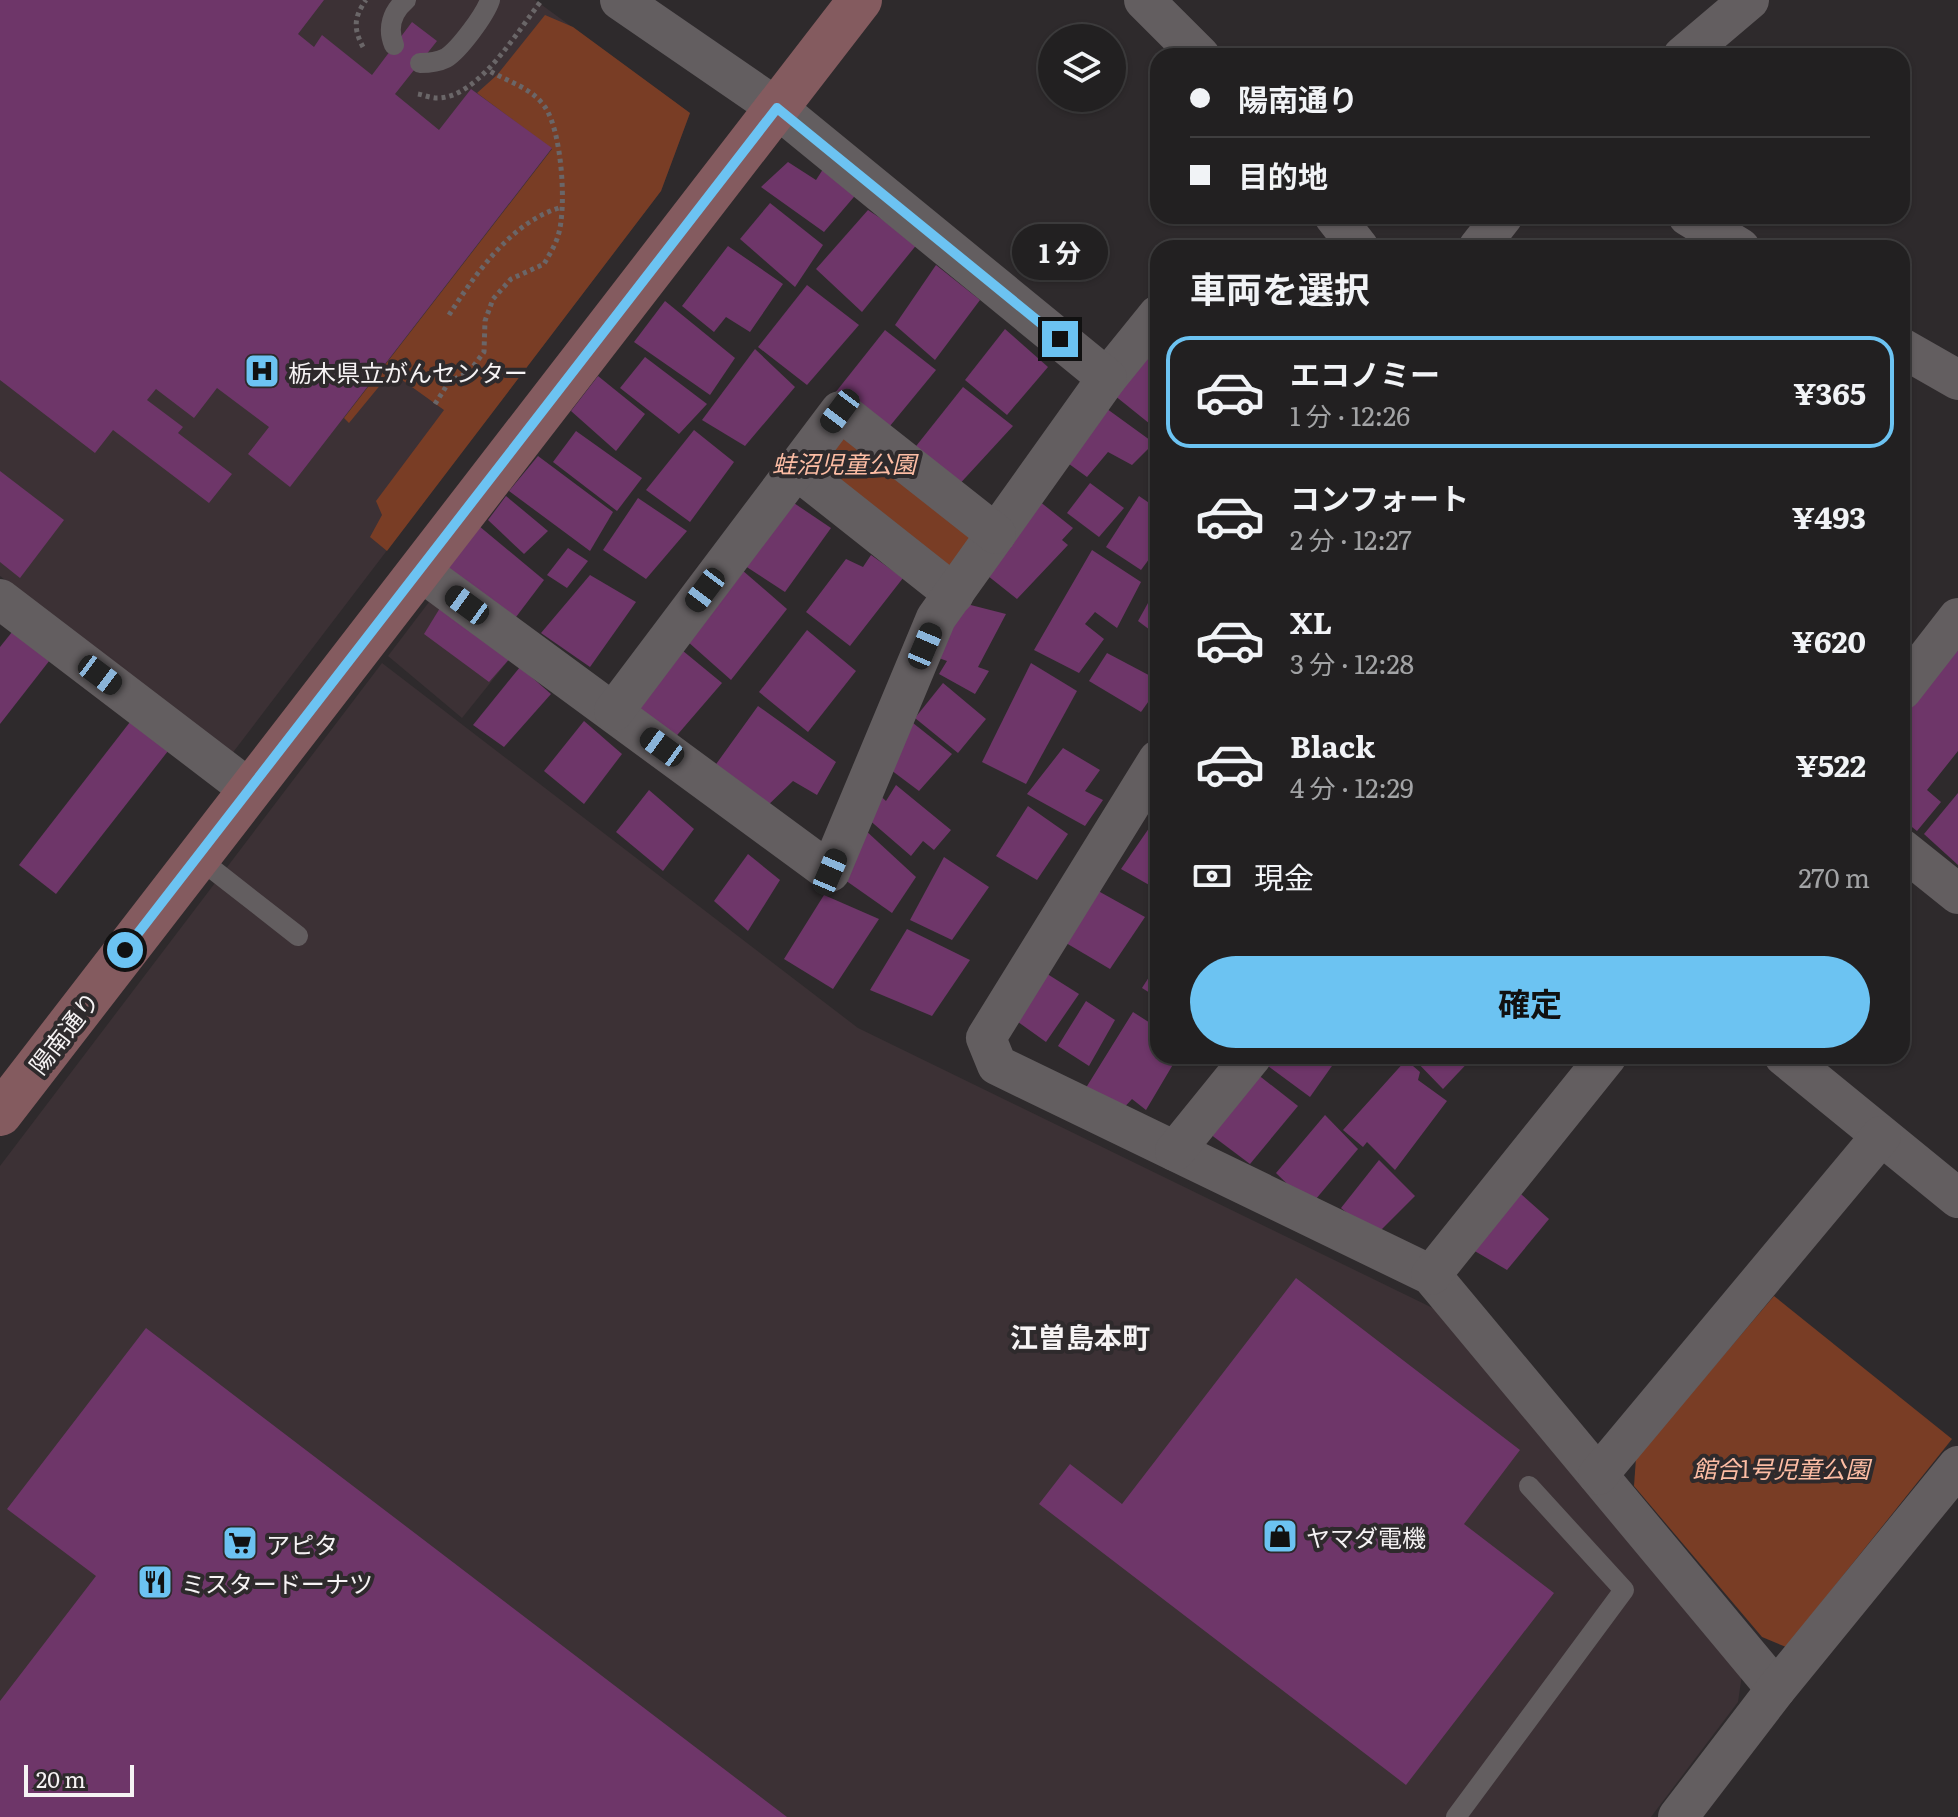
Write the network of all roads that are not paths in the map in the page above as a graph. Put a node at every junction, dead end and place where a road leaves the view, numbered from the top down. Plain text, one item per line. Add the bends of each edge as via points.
1 (406, 0) edge
2 (490, 0) edge
3 (620, 0) edge
4 (860, 0) edge
5 (1144, 0) edge
6 (1749, 0) edge
7 (394, 45) dead end
8 (1192, 48) edge
9 (1692, 48) edge
10 (420, 63) dead end
11 (777, 108) junction
12 (1340, 224) edge
13 (1497, 224) edge
14 (1701, 224) edge
15 (1353, 240) edge
16 (1484, 240) edge
17 (1727, 240) edge
18 (1150, 325) edge
19 (1910, 353) edge
20 (1107, 378) junction
21 (1958, 380) edge
22 (796, 469) junction
23 (996, 534) junction
24 (419, 570) junction
25 (954, 594) junction
26 (0, 599) edge
27 (1958, 618) edge
28 (1910, 680) edge
29 (614, 711) junction
30 (1150, 773) edge
31 (249, 789) junction
32 (1910, 855) edge
33 (197, 857) junction
34 (1958, 894) edge
35 (298, 936) dead end
36 (1246, 1064) edge
37 (1601, 1064) edge
38 (1794, 1064) edge
39 (0, 1114) edge
40 (1881, 1136) junction
41 (1175, 1151) junction
42 (1958, 1198) edge
43 (1431, 1275) junction
44 (1958, 1466) edge
45 (1598, 1475) junction
46 (1529, 1486) dead end
47 (1776, 1689) junction
48 (1456, 1817) edge
49 (1678, 1817) edge

1 - 7 lane via 390,27
2 - 10 lane via 447,57
3 - 11 street
4 - 11 street, 陽南通り
5 - 8 street
6 - 9 street
11 - 20 street
11 - 24 street, 陽南通り
12 - 15 street
13 - 16 street
14 - 17 street
18 - 20 street
19 - 21 street
20 - 23 street
22 - 23 street via 840,411
22 - 25 street
22 - 29 street
23 - 25 street
24 - 29 street
24 - 31 street, 陽南通り
25 - 29 street via 936,618 830,872
26 - 31 street
27 - 28 street
30 - 41 street via 986,1038 997,1065
31 - 33 street, 陽南通り
32 - 34 street
33 - 35 lane
33 - 39 street, 陽南通り
36 - 41 street
37 - 43 street
38 - 40 street
40 - 42 street
40 - 45 street
41 - 43 street
43 - 45 street
44 - 47 street
45 - 47 street
46 - 48 lane via 1624,1590
47 - 49 street

